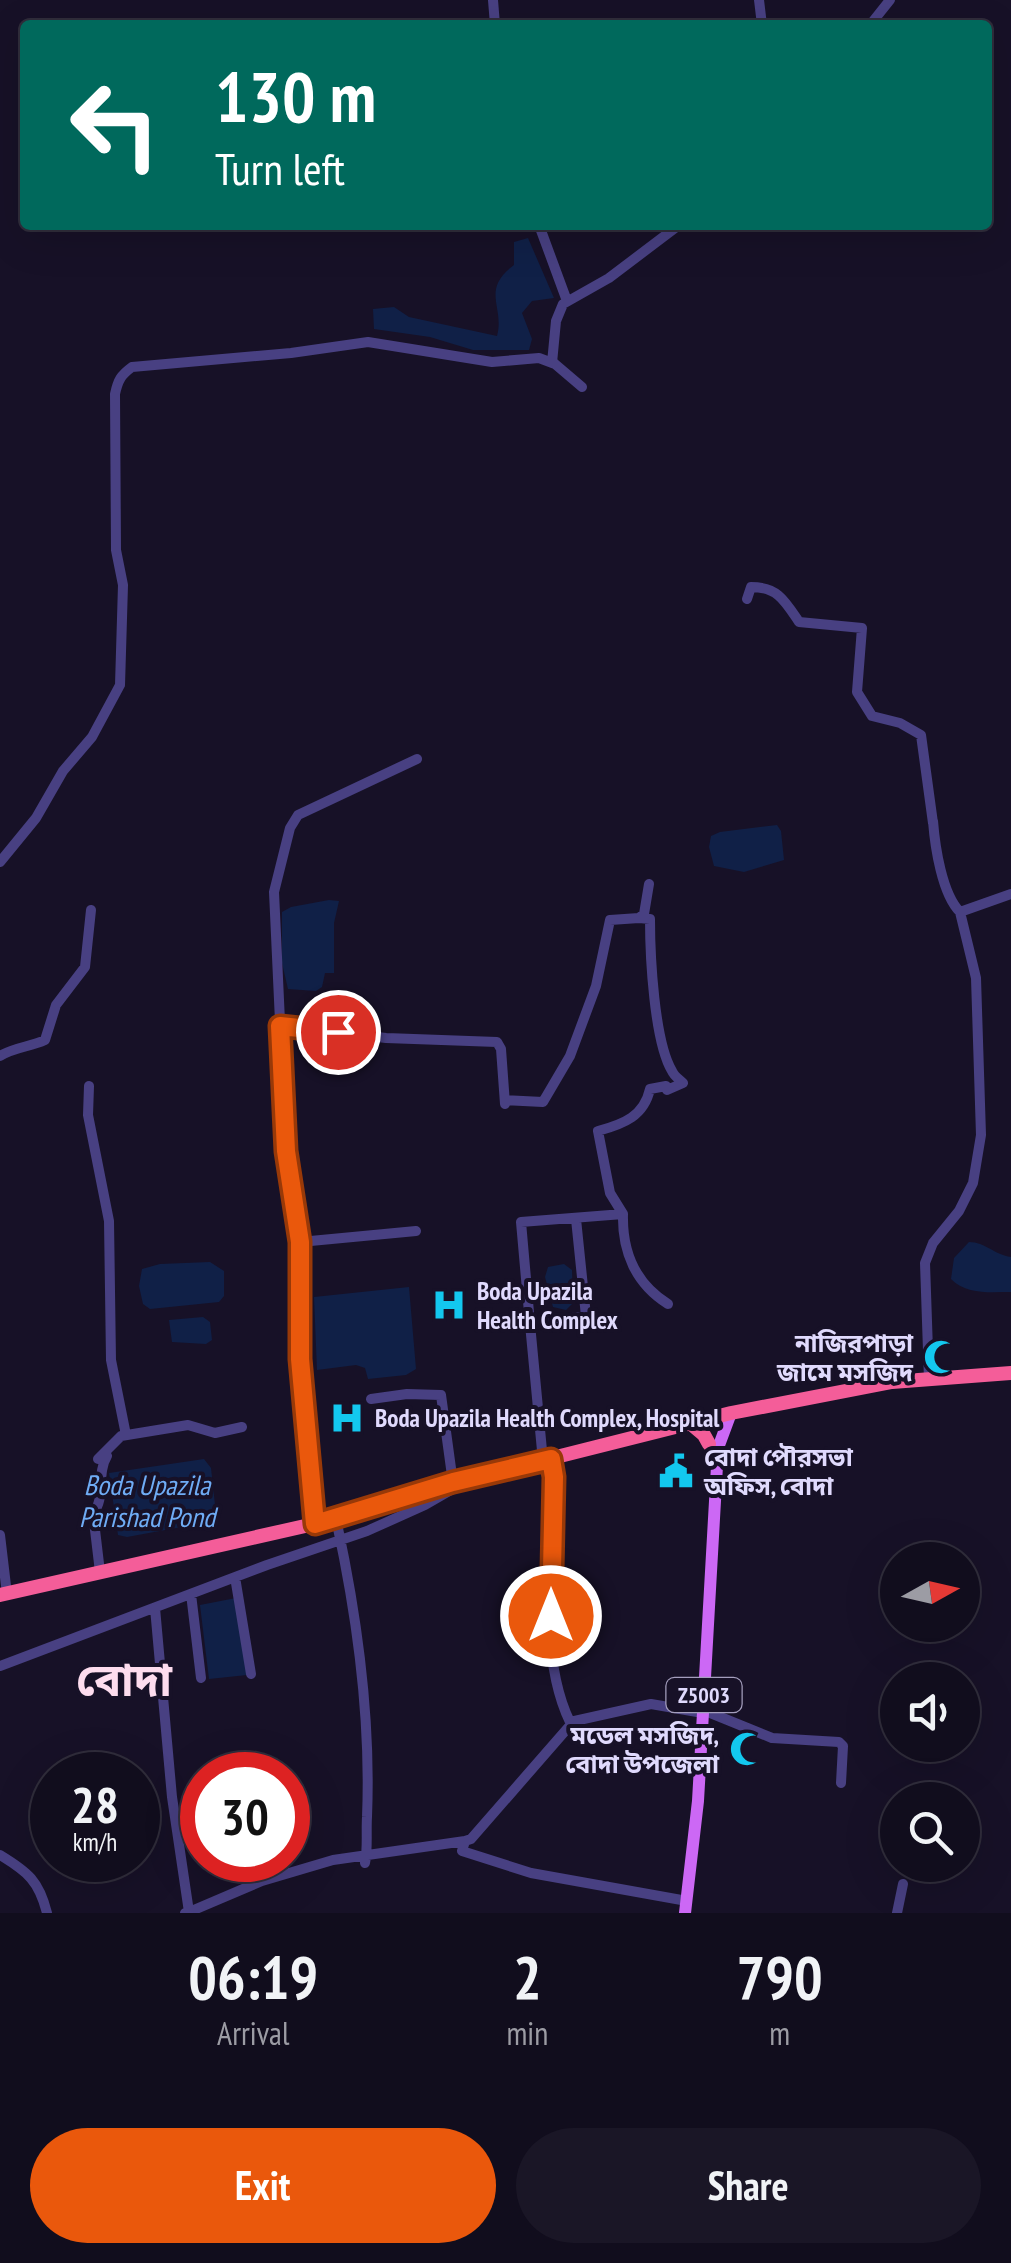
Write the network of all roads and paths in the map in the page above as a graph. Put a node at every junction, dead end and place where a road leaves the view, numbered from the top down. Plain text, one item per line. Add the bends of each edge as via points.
1 (890, 0) edge
2 (874, 20) edge
3 (541, 230) edge
4 (672, 230) edge
5 (566, 302) junction
6 (552, 363) junction
7 (582, 387) dead end
8 (747, 599) dead end
9 (417, 759) dead end
10 (0, 862) edge
11 (649, 884) dead end
12 (1011, 894) edge
13 (91, 910) dead end
14 (960, 912) junction
15 (645, 918) junction
16 (280, 1026) junction
17 (0, 1056) edge
18 (90, 1086) dead end
19 (623, 1214) junction
20 (576, 1218) dead end
21 (416, 1231) dead end
22 (300, 1242) junction
23 (668, 1304) dead end
24 (530, 1324) junction
25 (1011, 1373) edge
26 (929, 1380) junction
27 (371, 1399) dead end
28 (731, 1413) junction
29 (712, 1419) junction
30 (691, 1424) junction
31 (242, 1427) dead end
32 (126, 1434) junction
33 (112, 1444) junction
34 (710, 1444) junction
35 (98, 1459) dead end
36 (547, 1460) junction
37 (717, 1477) junction
38 (472, 1478) junction
39 (453, 1482) junction
40 (336, 1519) junction
41 (315, 1524) junction
42 (0, 1535) edge
43 (341, 1540) junction
44 (100, 1572) junction
45 (235, 1577) junction
46 (3, 1594) edge
47 (191, 1594) junction
48 (155, 1608) junction
49 (0, 1666) edge
50 (251, 1674) dead end
51 (200, 1678) dead end
52 (703, 1711) junction
53 (573, 1722) junction
54 (841, 1783) dead end
55 (464, 1841) junction
56 (0, 1855) edge
57 (366, 1859) junction
58 (903, 1884) dead end
59 (686, 1907) edge
60 (187, 1912) edge
61 (48, 1913) edge
62 (897, 1913) edge

1 - 2 street
3 - 5 street
4 - 5 street
5 - 6 street via 556,320
6 - 7 street
6 - 10 street via 492,362 368,342 132,367 123,374 115,394 120,685 92,737
8 - 14 street via 751,588 771,588 799,622 862,628 857,692 872,716 922,735 936,852
9 - 16 street via 310,808 290,828 274,892
11 - 15 street
12 - 14 street
13 - 17 street via 85,967 56,1005 45,1040
14 - 26 street via 976,978 981,1134 973,1183 926,1262
15 - 16 street via 610,920 596,986 570,1056 542,1102 505,1103 497,1042
15 - 19 street via 663,1044 683,1083 672,1090 650,1088 634,1118 598,1131 610,1192
16 - 22 street via 286,1151
18 - 32 street via 88,1115 108,1220 111,1360
19 - 23 street via 632,1265
19 - 24 street via 522,1222
20 - 24 street via 586,1316
21 - 22 street
22 - 41 street via 300,1359
24 - 36 street
25 - 26 highway
26 - 28 highway
27 - 39 street via 441,1395
28 - 29 highway
28 - 37 main road, Z5003 via 718,1448
29 - 30 highway
29 - 34 main road, Z5003
30 - 34 highway
30 - 36 highway
31 - 32 street via 215,1433 188,1425
32 - 33 street
33 - 35 street
33 - 44 street via 100,1469 94,1513
34 - 37 main road, Z5003
36 - 38 highway
36 - 53 street via 554,1477 552,1651 563,1708
37 - 52 main road, Z5003
38 - 39 highway
38 - 43 street
39 - 40 highway
40 - 41 highway
40 - 43 street
41 - 44 highway
42 - 46 street
43 - 45 street
43 - 57 street via 368,1776
44 - 46 highway
45 - 47 street
45 - 50 street
47 - 48 street
47 - 51 street
48 - 49 street
48 - 60 street
52 - 53 street via 651,1704
52 - 54 street via 772,1738 840,1742
52 - 59 main road, Z5003
53 - 55 street
55 - 57 street
55 - 59 street via 462,1851 530,1873
56 - 61 street via 41,1888
57 - 60 street via 293,1871
58 - 62 street

